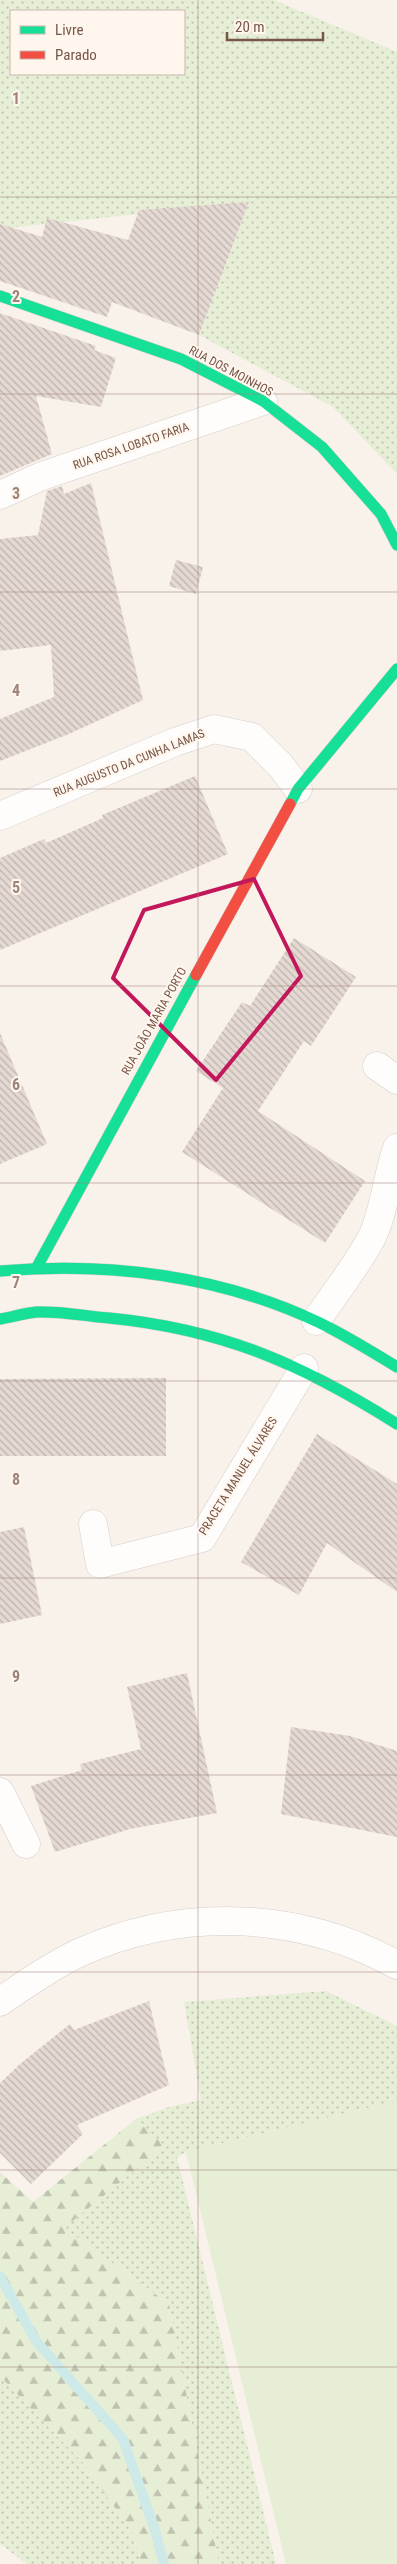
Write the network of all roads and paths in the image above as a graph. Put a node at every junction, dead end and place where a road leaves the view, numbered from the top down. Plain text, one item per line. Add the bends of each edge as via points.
1 (0, 296) edge
2 (263, 401) junction
3 (0, 495) edge
4 (397, 545) edge
5 (397, 669) edge
6 (298, 789) junction
7 (0, 816) edge
8 (397, 1148) edge
9 (37, 1267) junction
10 (0, 1271) edge
11 (0, 1318) edge
12 (316, 1322) junction
13 (397, 1367) edge
14 (304, 1368) junction
15 (397, 1424) edge
16 (93, 1524) dead end
17 (0, 1792) edge
18 (26, 1844) dead end
19 (397, 1965) edge
20 (0, 2002) edge

1 - 2 street, RUA DOS MOINHOS via 181,359
2 - 3 street, RUA ROSA LOBATO FARIA via 42,476
2 - 4 street, RUA DOS MOINHOS via 322,447 381,514
5 - 6 street
6 - 7 street, RUA AUGUSTO DA CUNHA LAMAS via 281,766 252,737 214,729 174,742
6 - 9 street, RUA JOÃO MARIA PORTO
8 - 12 street via 372,1237
9 - 10 street
9 - 12 street via 156,1274 209,1285
11 - 14 street via 37,1312 146,1320 247,1344
12 - 13 street
14 - 15 street
14 - 16 street, PRACETA MANUEL ÁLVARES via 202,1538 100,1564
17 - 18 street
19 - 20 street via 351,1942 276,1924 236,1921 184,1923 133,1933 79,1953

